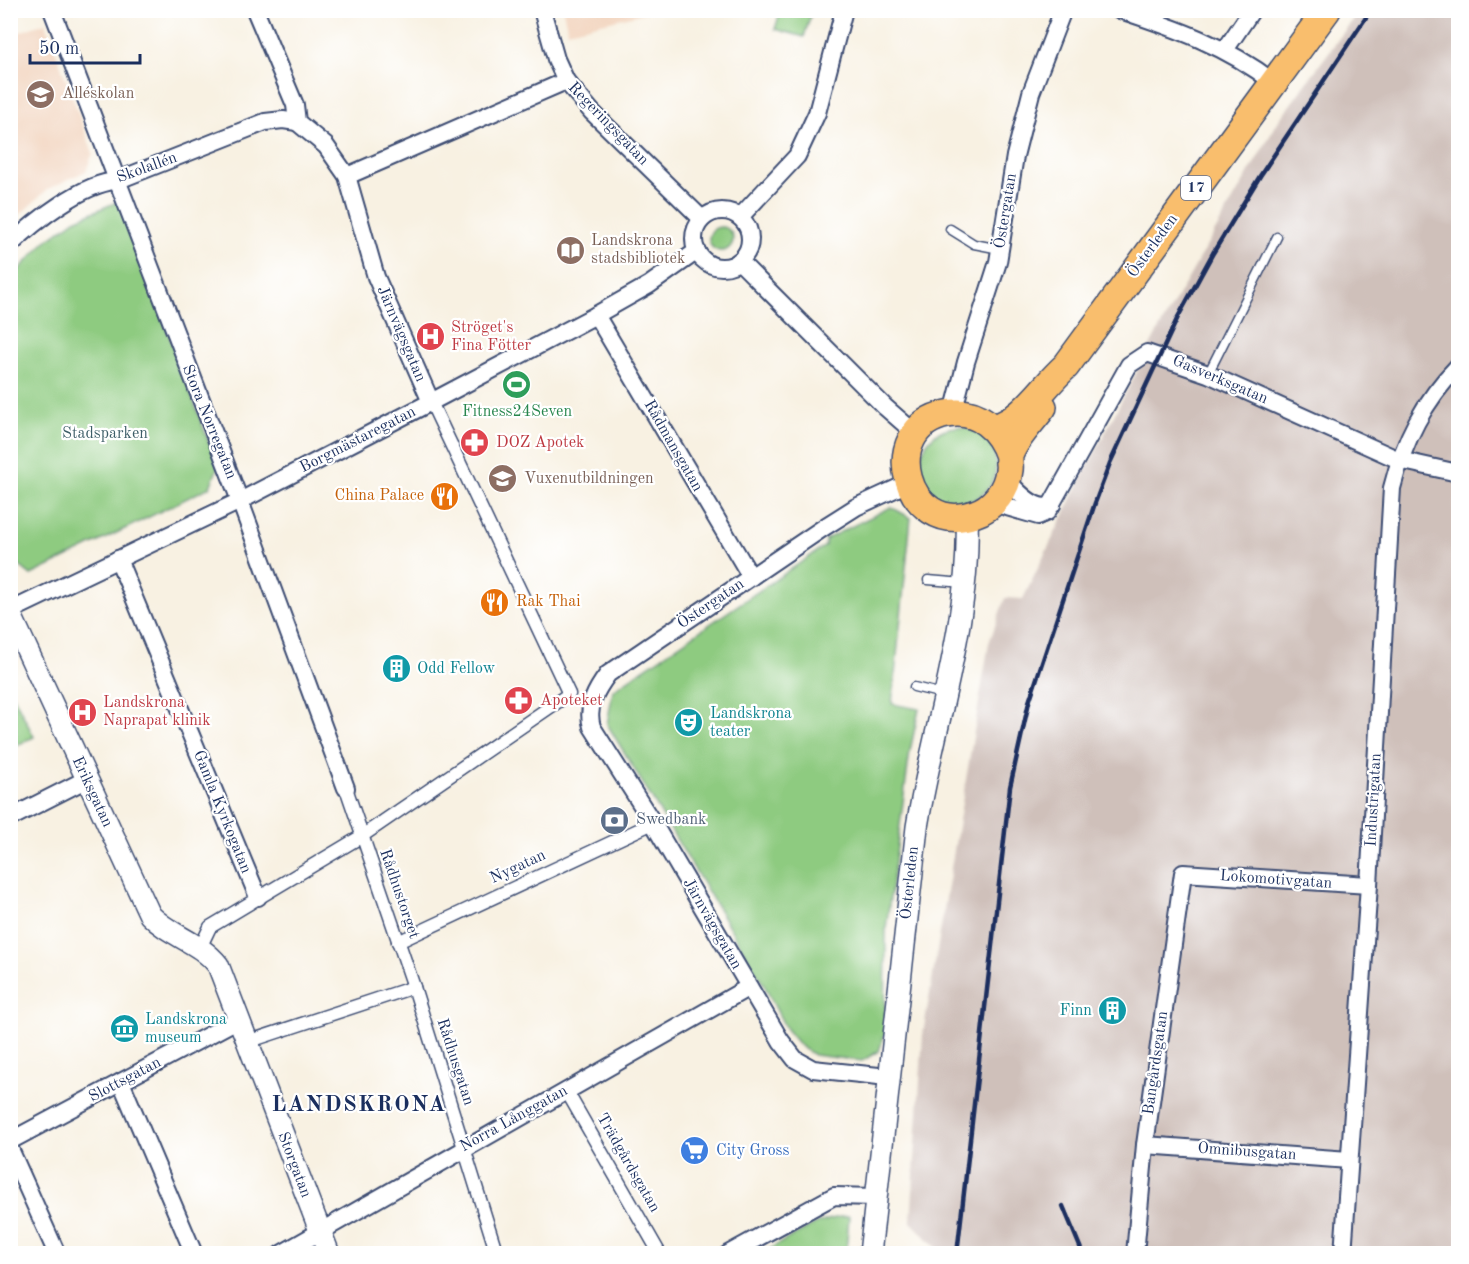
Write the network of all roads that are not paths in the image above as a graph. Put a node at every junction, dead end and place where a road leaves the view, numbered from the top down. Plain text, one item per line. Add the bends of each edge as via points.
1 (52, 10) edge
2 (255, 10) edge
3 (542, 10) edge
4 (844, 10) edge
5 (1063, 10) edge
6 (1120, 10) edge
7 (1252, 10) edge
8 (1327, 10) edge
9 (1225, 50) junction
10 (566, 81) junction
11 (1274, 82) junction
12 (297, 122) junction
13 (347, 176) junction
14 (116, 181) junction
15 (740, 217) junction
16 (702, 219) junction
17 (950, 229) dead end
18 (1277, 237) dead end
19 (10, 245) edge
20 (1000, 249) junction
21 (697, 251) junction
22 (739, 261) junction
23 (596, 315) junction
24 (1066, 366) junction
25 (1458, 366) edge
26 (1208, 374) junction
27 (431, 402) junction
28 (953, 413) junction
29 (994, 428) junction
30 (916, 434) junction
31 (1399, 460) junction
32 (1008, 468) junction
33 (1458, 473) edge
34 (908, 483) junction
35 (240, 501) junction
36 (1055, 502) junction
37 (993, 503) junction
38 (968, 516) junction
39 (118, 559) junction
40 (751, 577) junction
41 (928, 580) dead end
42 (965, 583) junction
43 (10, 612) edge
44 (914, 687) dead end
45 (944, 694) junction
46 (591, 705) joint
47 (86, 780) junction
48 (346, 788) joint
49 (10, 818) edge
50 (653, 823) junction
51 (362, 836) junction
52 (1183, 873) joint
53 (1369, 885) junction
54 (258, 897) junction
55 (398, 942) junction
56 (200, 948) junction
57 (414, 987) junction
58 (749, 987) junction
59 (238, 1019) junction
60 (247, 1042) junction
61 (888, 1077) junction
62 (121, 1082) junction
63 (566, 1090) junction
64 (10, 1141) edge
65 (1145, 1145) junction
66 (465, 1147) junction
67 (10, 1149) edge
68 (1349, 1160) junction
69 (876, 1197) junction
70 (320, 1231) junction
71 (57, 1254) edge
72 (194, 1254) edge
73 (281, 1254) edge
74 (329, 1254) edge
75 (497, 1254) edge
76 (660, 1254) edge
77 (728, 1254) edge
78 (870, 1254) edge
79 (1135, 1254) edge
80 (1343, 1254) edge

1 - 14 street, Stora Norregatan
2 - 12 street via 295,105
3 - 10 street, Regeringsgatan
4 - 15 street via 817,112 797,156
5 - 20 street, Östergatan via 1026,113
6 - 9 street via 1197,36
7 - 9 street
8 - 11 main road, Österleden / 17
9 - 11 street
10 - 13 street
10 - 16 street, Regeringsgatan
11 - 24 main road, Österleden / 17
12 - 13 street, Järnvägsgatan via 326,146
12 - 14 street, Skolallén via 265,122
13 - 27 street, Järnvägsgatan via 376,277
14 - 19 street, Skolallén via 102,182 69,201
14 - 35 street, Stora Norregatan
15 - 16 street via 721,211
15 - 22 street via 749,231 750,242
16 - 21 street via 695,235
17 - 20 lane via 974,244
18 - 26 lane
20 - 28 street, Östergatan
21 - 22 street via 716,266 726,267
21 - 23 street, Borgmästaregatan via 649,285
22 - 30 street via 885,408
23 - 27 street, Borgmästaregatan
23 - 40 street, Rådmansgatan
24 - 29 main road, Österleden / 17 via 1022,414
24 - 32 main road, Österleden / 17
25 - 31 street, Industrigatan via 1418,417
26 - 31 street, Gasverksgatan
26 - 36 street, Gasverksgatan via 1153,353 1134,359
27 - 35 street, Borgmästaregatan
27 - 51 street, Järnvägsgatan via 569,694
28 - 29 main road via 975,416
28 - 30 main road via 932,420
29 - 32 main road via 1002,439
30 - 34 main road via 906,458
31 - 33 street, Gasverksgatan
31 - 53 street, Industrigatan via 1392,488
32 - 36 street via 1036,505 1044,508
32 - 37 main road, Österleden / 17
34 - 38 main road via 918,499 932,510 949,516
34 - 40 street, Östergatan via 856,507
35 - 39 street, Borgmästaregatan
35 - 48 street, Stora Norregatan
36 - 37 street via 1038,516
37 - 38 main road
38 - 42 street, Österleden
39 - 43 street, Borgmästaregatan
39 - 54 street, Gamla Kyrkogatan
40 - 46 street, Östergatan via 608,674
41 - 42 lane
42 - 45 street, Österleden via 960,629
43 - 47 street, Eriksgatan
44 - 45 lane
45 - 61 street, Österleden via 917,827
46 - 50 street, Järnvägsgatan via 592,727
47 - 49 street
47 - 56 street, Eriksgatan via 150,915 162,927
48 - 51 street, Stora Norregatan
50 - 55 street, Nygatan
50 - 58 street, Järnvägsgatan
51 - 54 street, Rådhustorget
51 - 55 street, Rådhustorget
52 - 53 street, Lokomotivgatan
52 - 65 street, Bangårdsgatan
53 - 68 street, Industrigatan
54 - 56 street, Rådhustorget via 210,927
55 - 57 street, Rådhustorget
56 - 59 street, Storgatan via 218,965
57 - 60 street
57 - 66 street, Rådhusgatan
58 - 61 street, Järnvägsgatan via 795,1059 813,1069
58 - 63 street, Norra Långgatan
59 - 60 street, Storgatan
59 - 62 street, Slottsgatan
60 - 70 street, Storgatan
61 - 69 street, Österleden
62 - 64 street, Slottsgatan
62 - 72 street
63 - 66 street, Norra Långgatan
63 - 76 street, Trädgårdsgatan
65 - 68 street, Omnibusgatan
65 - 79 street, Bangårdsgatan
66 - 70 street, Norra Långgatan
66 - 75 street, Rådhusgatan
67 - 71 street
68 - 80 street, Industrigatan
69 - 77 street via 834,1197
69 - 78 street, Österleden
70 - 73 street, Norra Långgatan
70 - 74 street, Storgatan

